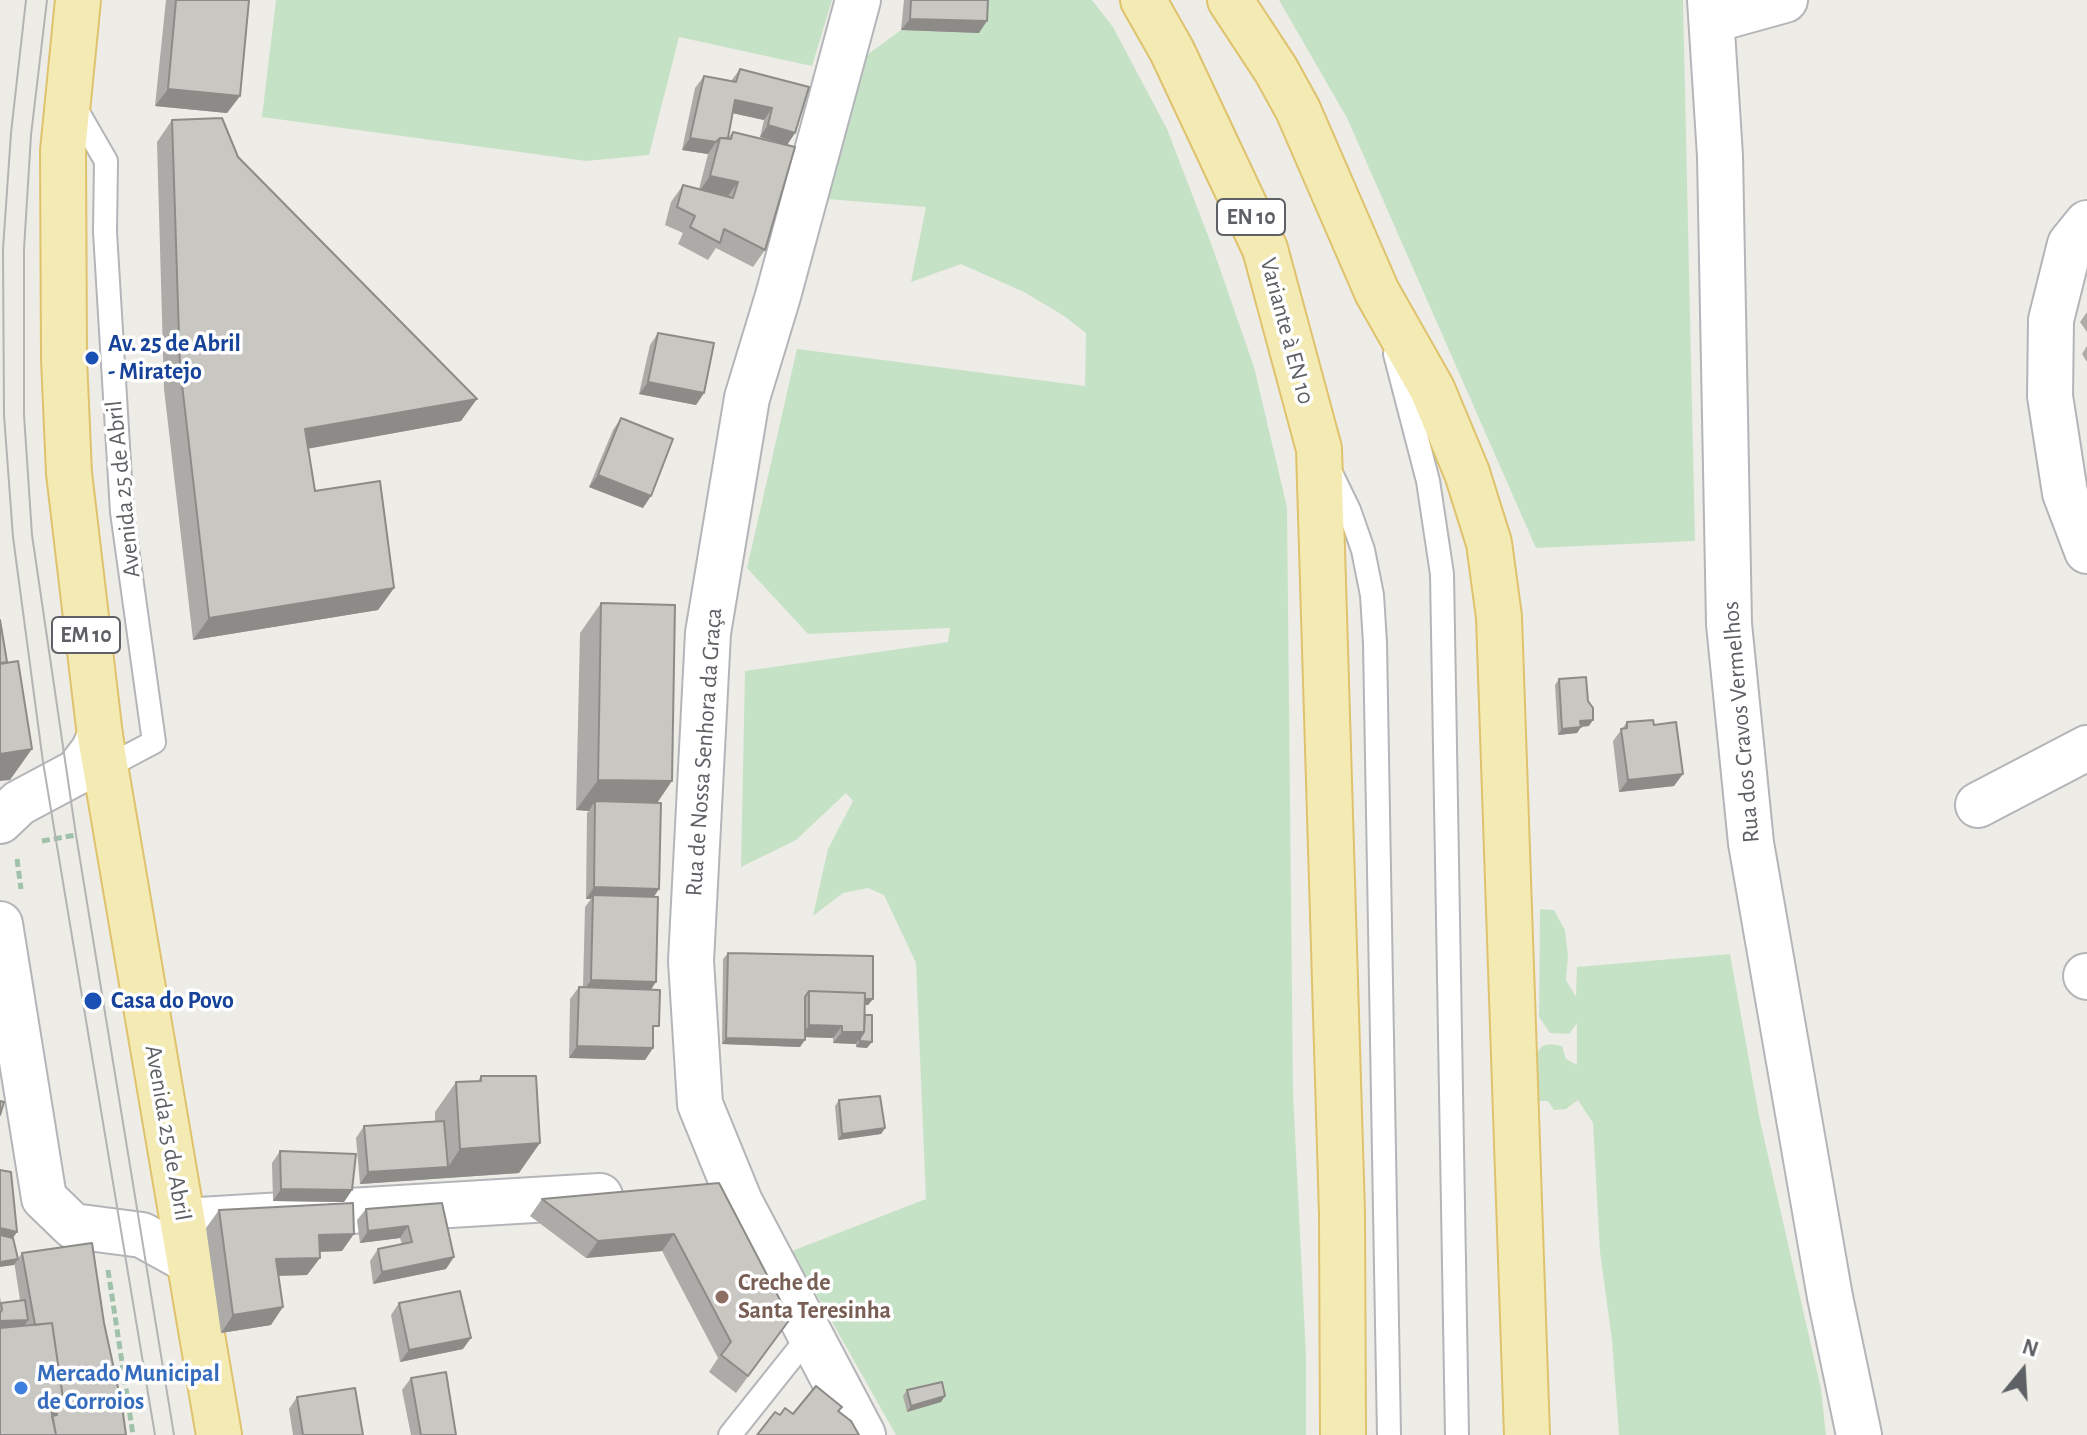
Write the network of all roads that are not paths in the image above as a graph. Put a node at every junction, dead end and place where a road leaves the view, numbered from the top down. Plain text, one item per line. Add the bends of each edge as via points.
1 (78, 0) edge
2 (858, 0) edge
3 (1143, 0) edge
4 (1230, 0) edge
5 (1785, 0) edge
6 (1712, 10) edge
7 (2087, 223) edge
8 (1377, 292) junction
9 (1319, 449) junction
10 (2087, 551) edge
11 (2087, 748) edge
12 (102, 752) junction
13 (1978, 805) dead end
14 (7, 833) edge
15 (0, 924) edge
16 (12, 1067) edge
17 (731, 1181) junction
18 (686, 1192) edge
19 (641, 1194) edge
20 (187, 1242) junction
21 (809, 1336) junction
22 (219, 1435) edge
23 (730, 1435) edge
24 (863, 1435) edge
25 (1343, 1435) edge
26 (1389, 1435) edge
27 (1457, 1435) edge
28 (1527, 1435) edge
29 (1859, 1435) edge

1 - 12 main road, Avenida 25 de Abril / EM 10 via 62,165 64,373 69,473
2 - 17 street, Rua de Nossa Senhora da Graça via 747,398 708,633 691,961 700,1104
3 - 9 main road, Variante à EN 10 / EN 10 via 1265,249
4 - 8 main road via 1298,110
5 - 6 street
6 - 29 street, Rua dos Cravos Vermelhos via 1729,624 1751,843
7 - 10 street via 2070,244 2051,320 2050,396 2065,493
8 - 27 lane via 1428,481 1442,574
8 - 28 main road via 1432,389 1467,473 1489,543 1499,617
9 - 25 main road, Variante à EN 10 via 1342,1214
9 - 26 lane via 1349,510 1373,611
11 - 13 street
12 - 14 street via 93,751 77,772 19,803
12 - 20 main road, Avenida 25 de Abril / EM 10
15 - 16 street, Avenida 25 de Abril
16 - 20 street, Avenida 25 de Abril via 44,1198 73,1226
17 - 18 street
17 - 21 street, Rua de Nossa Senhora da Graça
19 - 20 street
20 - 22 main road, Avenida 25 de Abril / EM 10
21 - 23 lane
21 - 24 street, Rua de Nossa Senhora da Graça

